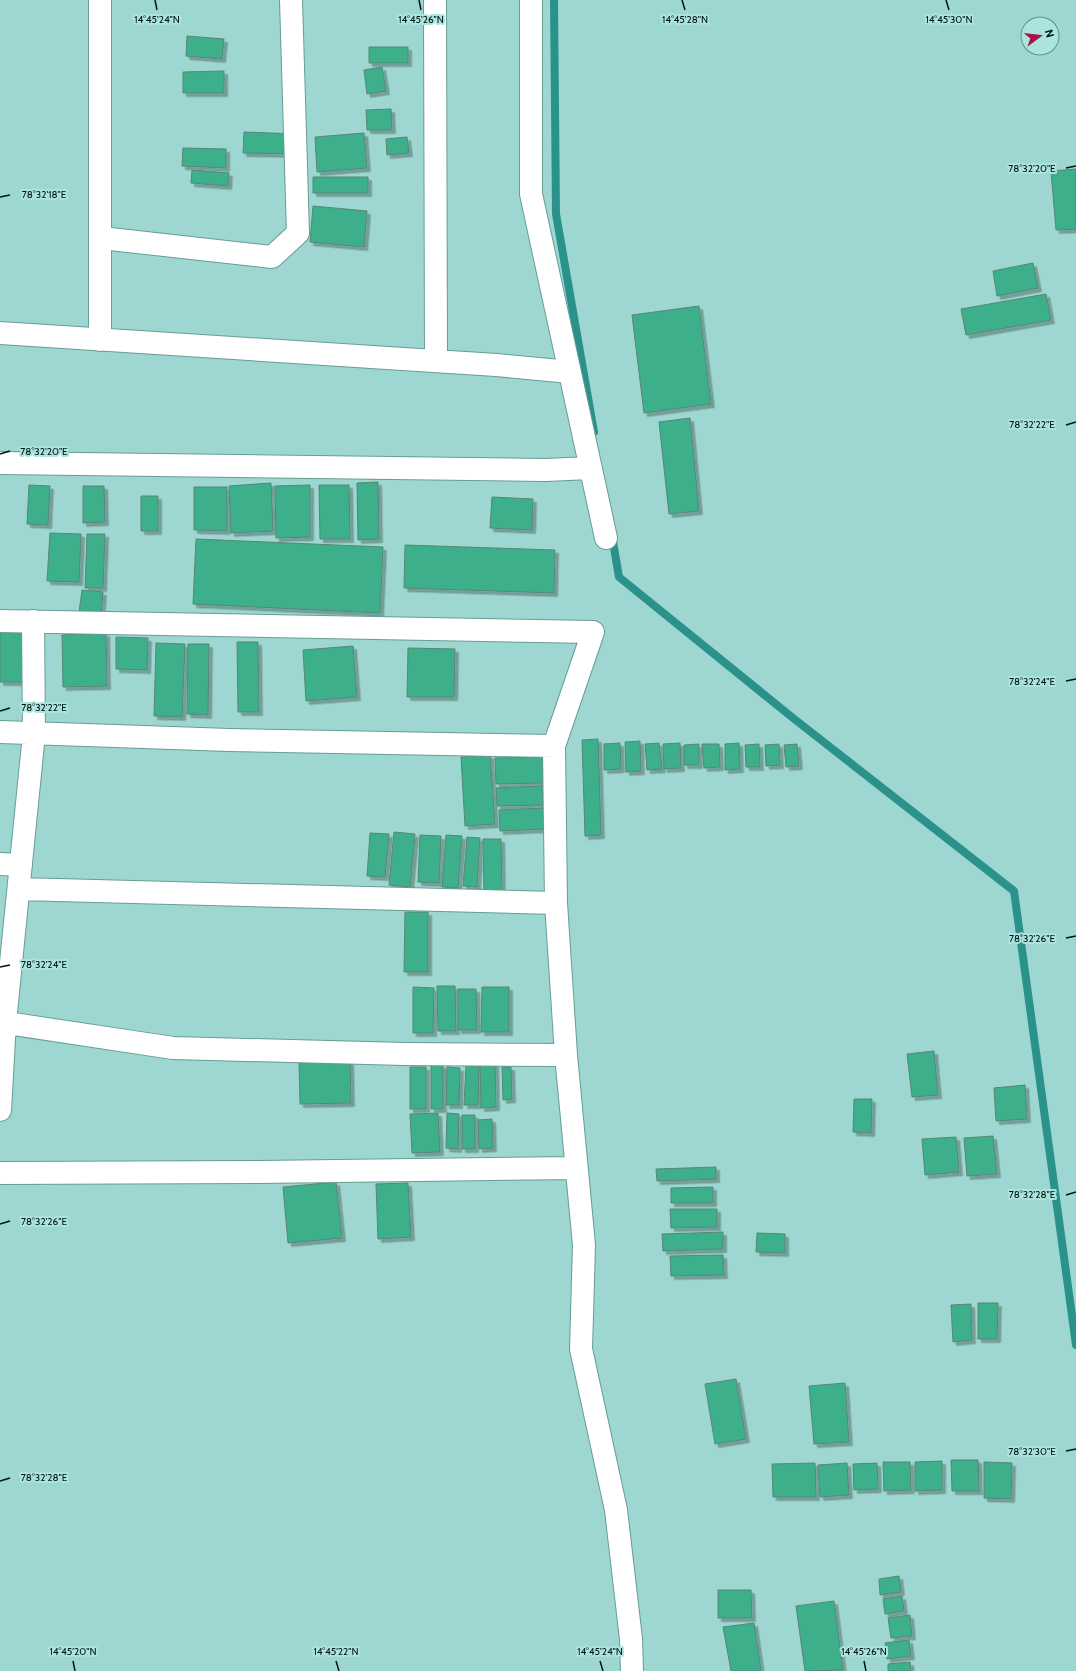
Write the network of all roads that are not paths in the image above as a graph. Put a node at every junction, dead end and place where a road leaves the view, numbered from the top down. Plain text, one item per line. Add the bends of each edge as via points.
1 (100, 0) edge
2 (291, 0) edge
3 (434, 0) edge
4 (531, 0) edge
5 (100, 238) junction
6 (0, 333) edge
7 (100, 340) junction
8 (436, 361) junction
9 (570, 372) junction
10 (0, 463) edge
11 (590, 468) junction
12 (606, 538) dead end
13 (0, 621) edge
14 (33, 622) junction
15 (0, 732) edge
16 (34, 734) junction
17 (554, 746) junction
18 (10, 865) edge
19 (19, 889) junction
20 (556, 903) junction
21 (2, 1022) edge
22 (566, 1055) junction
23 (0, 1110) edge
24 (576, 1168) junction
25 (0, 1173) edge
26 (632, 1671) edge

1 - 5 street
2 - 5 street via 298,233 272,257
3 - 8 street
4 - 9 street via 531,194
5 - 7 street
6 - 7 street
7 - 8 street
8 - 9 street
9 - 11 street
10 - 11 street via 546,470
11 - 12 street
13 - 14 street
14 - 16 street
14 - 17 street via 593,632
15 - 16 street
16 - 17 street
16 - 18 street
17 - 20 street
18 - 19 street
19 - 20 street
19 - 21 street
20 - 22 street
21 - 22 street via 172,1048
21 - 23 street
22 - 24 street
24 - 25 street
24 - 26 street via 584,1245 581,1349 616,1510 631,1639

